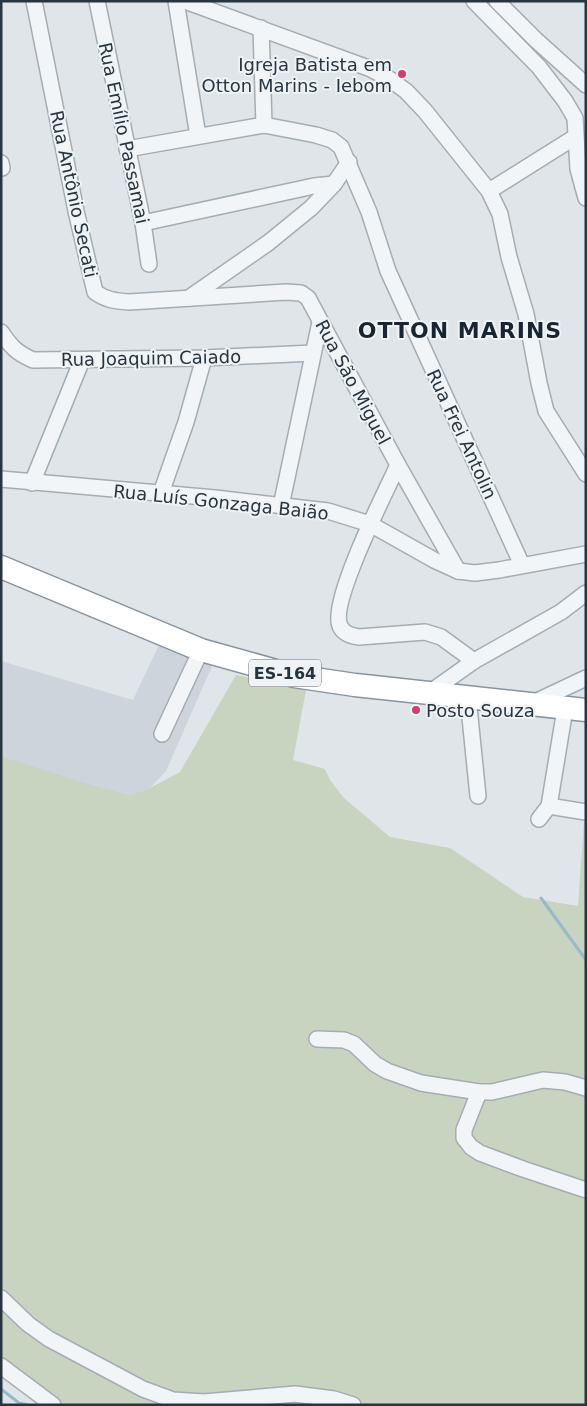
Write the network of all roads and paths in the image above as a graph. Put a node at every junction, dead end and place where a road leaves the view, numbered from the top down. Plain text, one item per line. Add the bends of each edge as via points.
1 (34, 1) edge
2 (97, 1) edge
3 (176, 1) edge
4 (185, 1) edge
5 (474, 1) edge
6 (497, 1) edge
7 (261, 28) junction
8 (586, 85) edge
9 (264, 125) junction
10 (198, 136) junction
11 (576, 137) junction
12 (127, 149) junction
13 (349, 162) junction
14 (334, 184) junction
15 (489, 191) junction
16 (586, 198) edge
17 (143, 222) junction
18 (149, 264) dead end
19 (189, 298) junction
20 (320, 322) junction
21 (1, 332) edge
22 (313, 353) junction
23 (204, 358) junction
24 (82, 360) junction
25 (398, 465) junction
26 (586, 474) edge
27 (1, 479) edge
28 (32, 483) junction
29 (161, 493) junction
30 (281, 506) junction
31 (370, 524) junction
32 (586, 554) edge
33 (522, 565) junction
34 (1, 567) edge
35 (458, 572) junction
36 (586, 593) edge
37 (201, 650) junction
38 (474, 661) junction
39 (586, 678) edge
40 (430, 693) junction
41 (468, 698) junction
42 (529, 705) junction
43 (576, 710) edge
44 (162, 734) dead end
45 (478, 796) dead end
46 (549, 806) junction
47 (586, 812) edge
48 (539, 819) dead end
49 (317, 1039) dead end
50 (586, 1088) edge
51 (479, 1092) junction
52 (586, 1190) edge
53 (1, 1298) edge
54 (1, 1366) edge
55 (53, 1405) edge
56 (353, 1405) edge

1 - 19 street, Rua Antônio Secati via 95,292 113,301
2 - 12 street, Rua Emílio Passamai
3 - 10 street
4 - 7 street
5 - 11 street via 539,67 565,101 575,118
6 - 8 street
7 - 9 street
7 - 15 street via 371,69 406,90
9 - 10 street
9 - 13 street, Rua Frei Antolin via 332,140 341,146
10 - 12 street
11 - 15 street
11 - 16 street via 578,169
12 - 17 street, Rua Emílio Passamai
13 - 14 street
13 - 33 street, Rua Frei Antolin via 388,272
14 - 17 street
14 - 19 street via 311,208 268,242
15 - 26 street via 500,214 526,314 546,411
17 - 18 street, Rua Emílio Passamai
19 - 20 street, Rua São Miguel via 301,293 314,306
20 - 22 street
20 - 25 street, Rua São Miguel
21 - 24 street, Rua Joaquim Caiado via 11,347 33,360
22 - 23 street, Rua Joaquim Caiado
22 - 30 street
23 - 24 street, Rua Joaquim Caiado
23 - 29 street
24 - 28 street
25 - 31 street
25 - 35 street, Rua São Miguel
27 - 28 street, Rua Luís Gonzaga Baião
28 - 29 street, Rua Luís Gonzaga Baião
29 - 30 street, Rua Luís Gonzaga Baião
30 - 31 street, Rua Luís Gonzaga Baião via 328,511
31 - 35 street, Rua Luís Gonzaga Baião
31 - 38 street via 344,590 338,615 343,631 358,637 425,632 441,636
32 - 33 street
33 - 35 street via 475,573
34 - 37 highway, ES-164
36 - 38 street via 561,612
37 - 40 highway, ES-164 via 294,676
37 - 44 street
38 - 40 street
39 - 42 street
40 - 41 highway, ES-164
41 - 42 highway, ES-164
41 - 45 street
42 - 43 highway, ES-164
43 - 46 street
46 - 47 street
46 - 48 street
49 - 51 street via 344,1040 354,1044 387,1071 421,1083
50 - 51 street via 543,1080
51 - 52 street via 464,1130 464,1138 471,1148
53 - 56 street via 28,1324 49,1338 143,1389 173,1400 204,1402 295,1394
54 - 55 street

